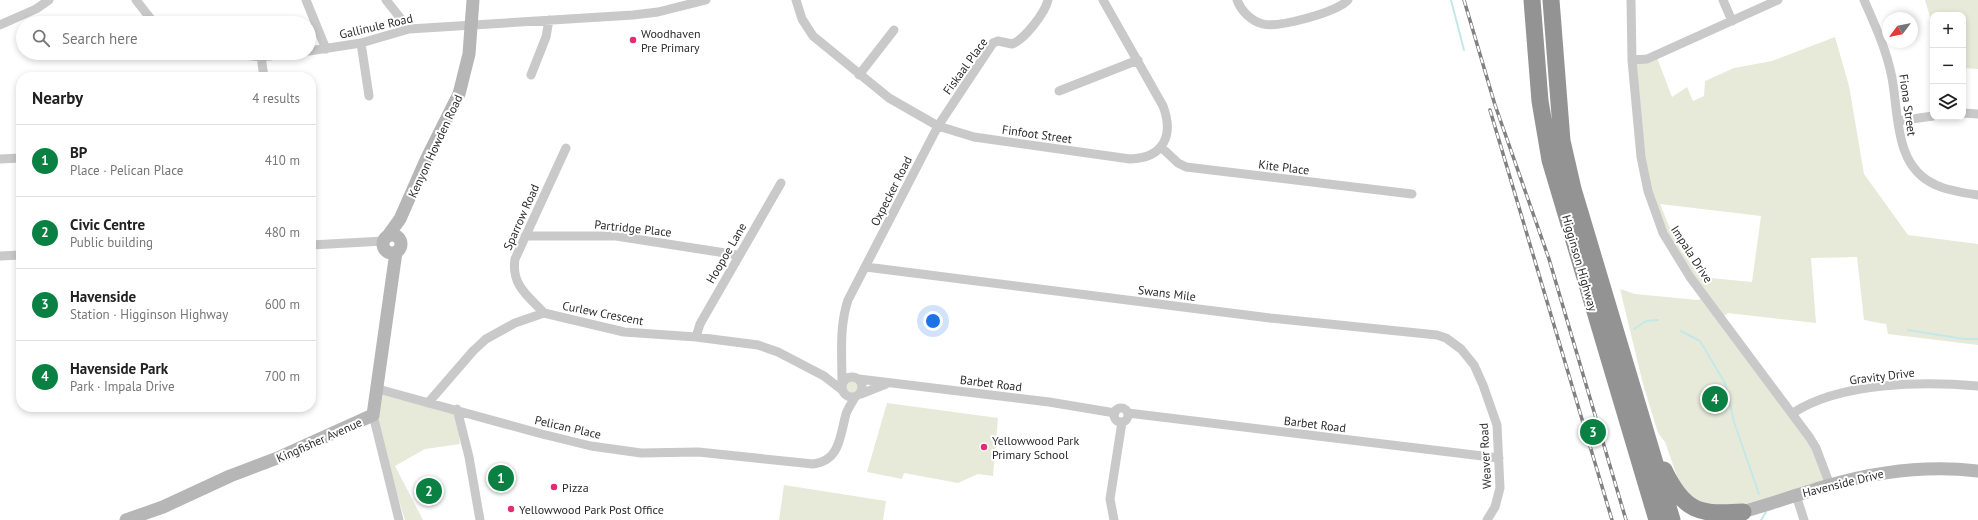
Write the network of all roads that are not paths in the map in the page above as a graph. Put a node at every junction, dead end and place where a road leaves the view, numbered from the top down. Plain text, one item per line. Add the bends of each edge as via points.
1 (49, 0) edge
2 (136, 0) edge
3 (306, 0) edge
4 (386, 0) edge
5 (473, 0) edge
6 (706, 0) edge
7 (796, 0) edge
8 (1048, 0) edge
9 (1103, 0) edge
10 (1237, 0) edge
11 (1348, 0) edge
12 (1532, 0) edge
13 (1550, 0) edge
14 (1631, 0) edge
15 (1724, 0) edge
16 (1778, 0) edge
17 (1864, 0) edge
18 (20, 16) edge
19 (149, 16) edge
20 (313, 16) edge
21 (16, 18) edge
22 (549, 20) junction
23 (1732, 21) junction
24 (316, 24) edge
25 (472, 24) junction
26 (0, 25) edge
27 (409, 29) junction
28 (894, 30) dead end
29 (361, 43) junction
30 (326, 49) junction
31 (316, 50) edge
32 (261, 60) edge
33 (1138, 60) junction
34 (1632, 60) junction
35 (263, 72) edge
36 (532, 75) dead end
37 (859, 75) junction
38 (1059, 91) dead end
39 (369, 96) dead end
40 (1966, 113) edge
41 (1978, 114) edge
42 (1930, 116) edge
43 (1898, 120) junction
44 (938, 126) junction
45 (1161, 147) junction
46 (566, 148) dead end
47 (16, 158) edge
48 (0, 159) edge
49 (780, 183) dead end
50 (1412, 194) dead end
51 (1978, 195) edge
52 (525, 236) junction
53 (389, 244) junction
54 (316, 245) edge
55 (738, 255) junction
56 (0, 256) edge
57 (16, 257) edge
58 (866, 267) junction
59 (544, 313) junction
60 (696, 337) junction
61 (1461, 349) joint
62 (846, 383) junction
63 (887, 383) junction
64 (1978, 386) edge
65 (378, 389) junction
66 (858, 396) junction
67 (428, 403) junction
68 (456, 409) junction
69 (846, 412) junction
70 (1115, 413) junction
71 (1128, 413) junction
72 (1792, 413) junction
73 (373, 415) junction
74 (1122, 422) junction
75 (1646, 432) junction
76 (1499, 458) junction
77 (1978, 471) edge
78 (1830, 485) junction
79 (1796, 495) junction
80 (1743, 512) junction
81 (126, 520) edge
82 (399, 520) edge
83 (480, 520) edge
84 (1114, 520) edge
85 (1487, 520) edge
86 (1657, 520) edge
87 (1672, 520) edge
88 (1710, 520) edge
89 (1804, 520) edge

1 - 18 street
2 - 19 street
3 - 20 street
4 - 27 street
5 - 25 street, Kenyon Howden Road
6 - 22 street, Gallinule Road via 658,12
7 - 37 street, Finfoot Street via 802,19 813,36
8 - 44 street, Fiskaal Place via 1044,11 1019,41 1012,44 998,41 993,43
9 - 33 street
10 - 11 street via 1251,19 1267,25 1284,24 1327,12
12 - 86 highway, Higginson Highway via 1540,101 1550,160
13 - 75 highway, Higginson Highway via 1562,141 1570,176
14 - 34 street, Impala Drive
15 - 23 street
16 - 23 street
17 - 43 street, Fiona Street via 1888,60
21 - 26 street
22 - 25 street, Gallinule Road
22 - 36 street via 546,37
23 - 34 street via 1647,59
24 - 30 street
25 - 27 street, Gallinule Road
25 - 53 street, Kenyon Howden Road via 469,54 460,94 426,160
27 - 29 street, Gallinule Road
28 - 37 street
29 - 30 street, Gallinule Road
29 - 39 street
30 - 31 street, Gallinule Road
32 - 35 street
33 - 38 street
33 - 45 street via 1163,106 1168,121 1166,139
34 - 72 street, Impala Drive via 1643,172 1654,212 1663,233 1690,277
37 - 44 street, Finfoot Street via 909,110
40 - 41 street
42 - 43 street
43 - 51 street, Fiona Street via 1901,143 1918,172 1935,185
44 - 45 street, Finfoot Street via 974,138 1130,159 1151,155
44 - 58 street, Oxpecker Road
45 - 50 street, Kite Place via 1186,167
46 - 52 street, Sparrow Road
47 - 48 street
49 - 55 street, Hoopoe Lane
52 - 55 street, Partridge Place via 616,236
52 - 59 street, Sparrow Road via 515,259 514,274 523,291
53 - 54 street
53 - 65 street, Kingfisher Avenue via 392,268
55 - 60 street, Hoopoe Lane via 700,324
56 - 57 street
58 - 61 street, Swans Mile via 1270,318 1437,335
58 - 62 street, Oxpecker Road via 844,312 842,361
59 - 60 street, Curlew Crescent via 624,332
59 - 67 street, Curlew Crescent via 514,323 486,338
60 - 62 street, Curlew Crescent via 758,345 778,352 824,376
61 - 76 street, Weaver Road via 1478,373 1493,410 1497,425
62 - 63 street, Barbet Road
62 - 66 street via 849,397
62 - 66 street via 863,388
62 - 69 street
63 - 66 street, Barbet Road
63 - 70 street, Barbet Road via 1049,402
64 - 72 street, Gravity Drive via 1923,383 1878,387 1830,397
65 - 67 street, Pelican Place
65 - 73 street, Kingfisher Avenue
66 - 69 street
67 - 68 street, Pelican Place
68 - 69 street, Pelican Place via 591,446 641,453 698,452 800,464 821,463 832,456 837,450
68 - 83 street via 469,458
70 - 71 street via 1121,408
70 - 74 street via 1116,418
71 - 74 street via 1128,418
71 - 76 street, Barbet Road
72 - 78 street, Impala Drive via 1816,448
73 - 81 street, Kingfisher Avenue via 164,507
73 - 82 street
74 - 84 street via 1110,499
75 - 80 highway via 1671,484 1688,504 1708,513
75 - 87 highway, Higginson Highway
76 - 85 street, Weaver Road via 1499,495
77 - 78 street, Havenside Drive via 1908,469
78 - 79 street, Havenside Drive
79 - 80 street, Havenside Drive
79 - 89 street
80 - 88 street, Havenside Drive

